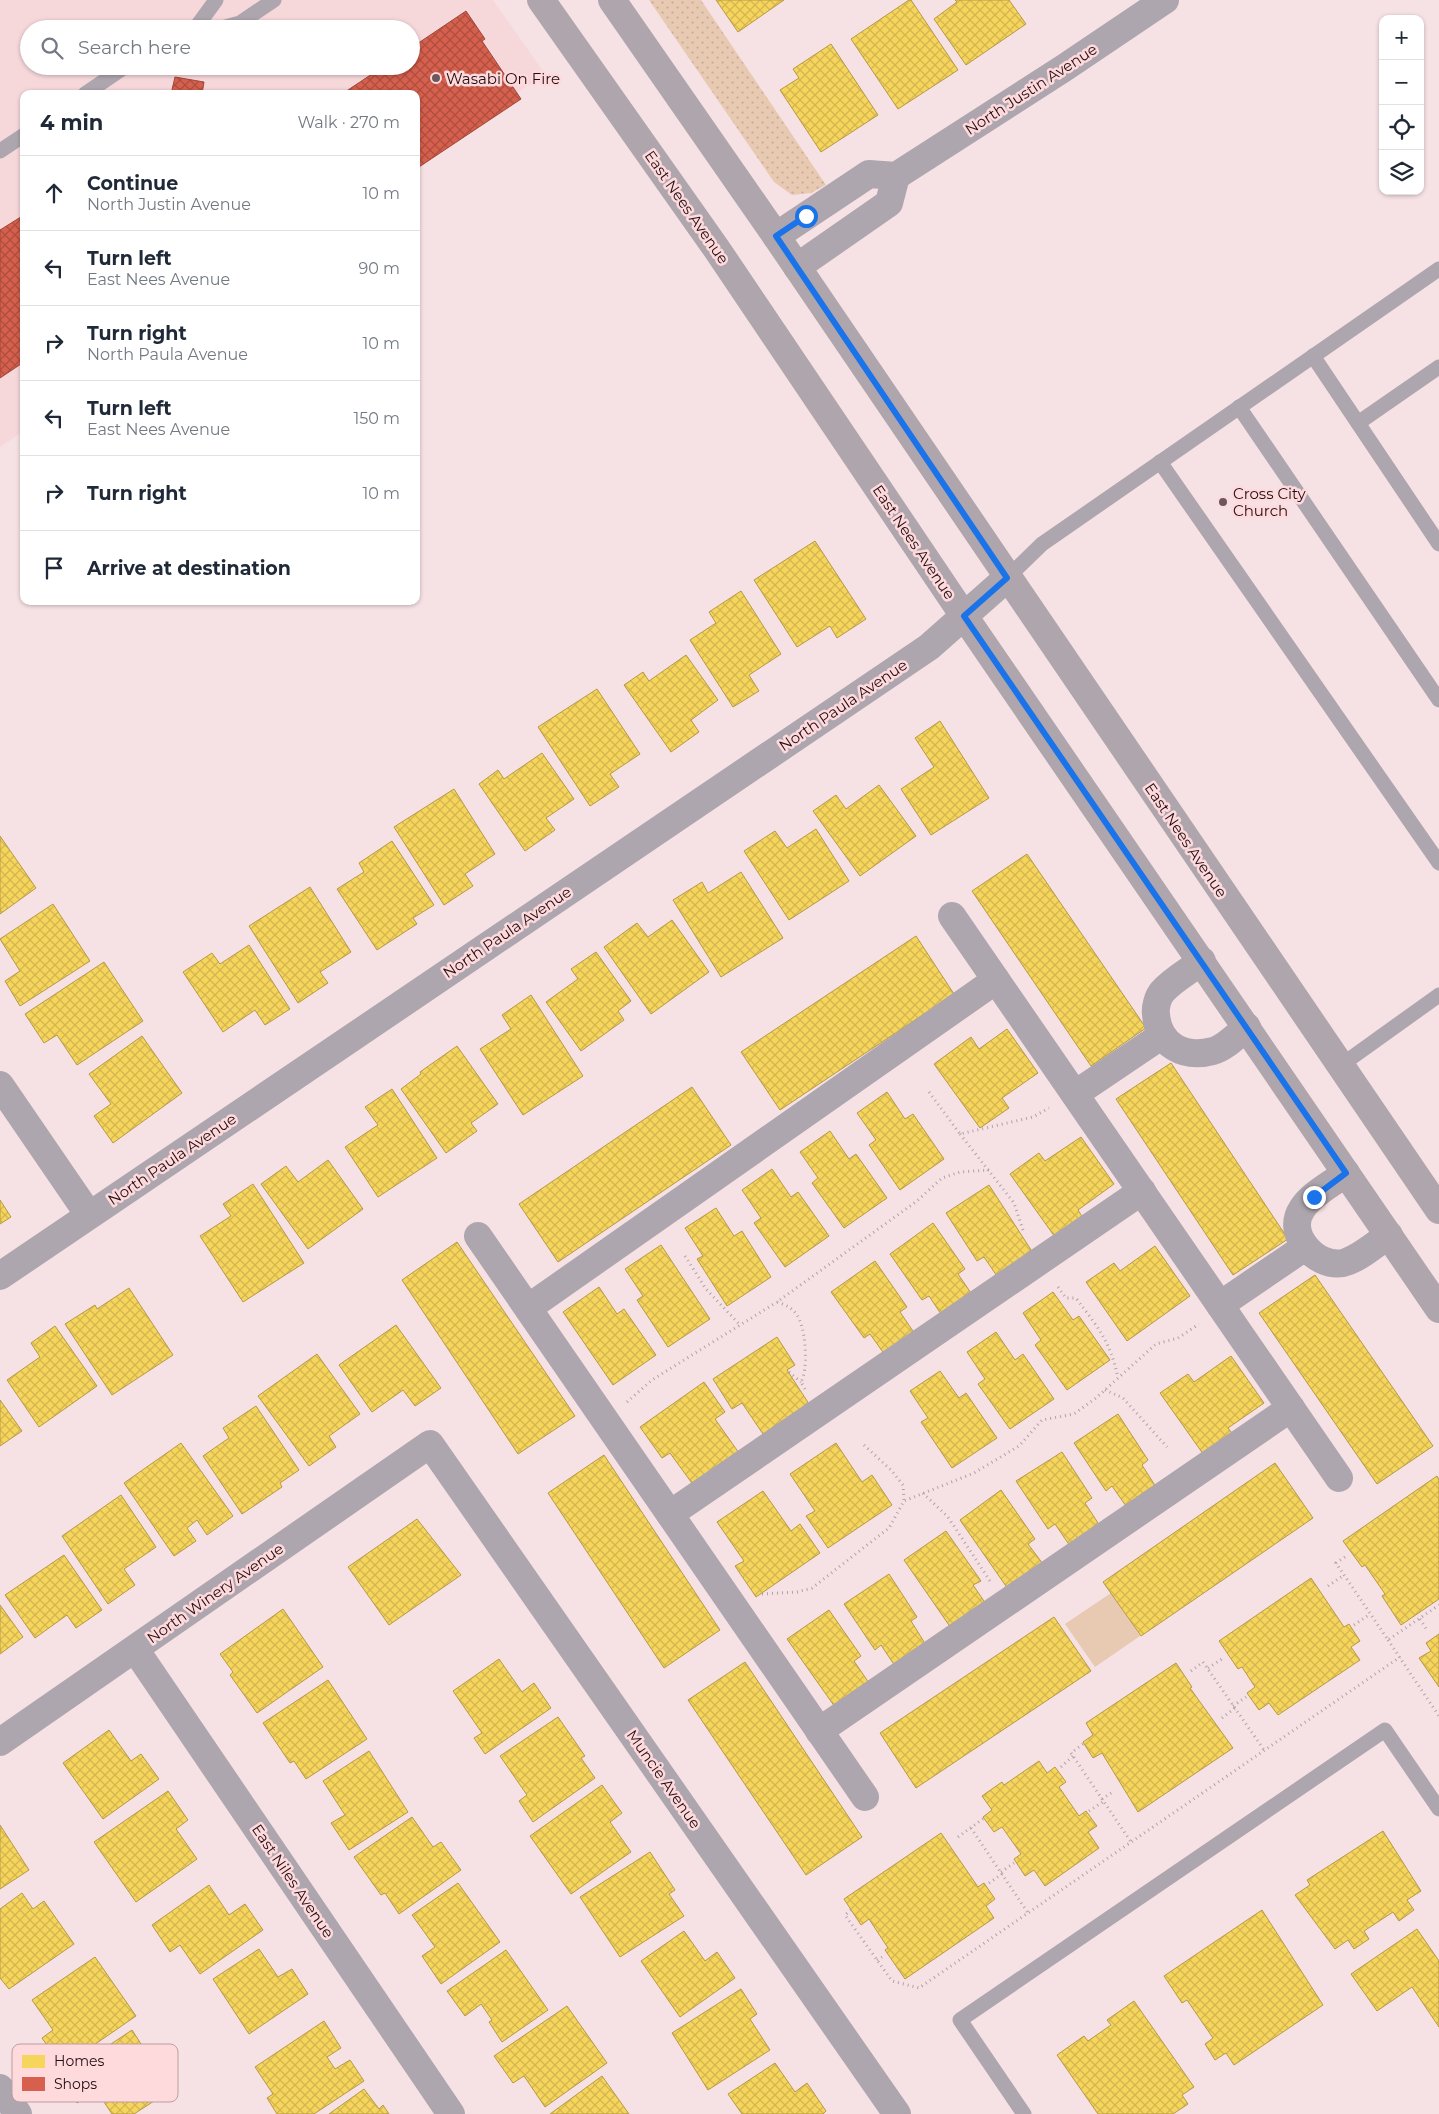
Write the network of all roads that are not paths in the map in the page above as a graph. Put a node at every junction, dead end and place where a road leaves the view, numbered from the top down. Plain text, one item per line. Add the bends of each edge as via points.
1 (216, 0) edge
2 (274, 0) edge
3 (541, 0) edge
4 (612, 0) edge
5 (1165, 0) edge
6 (201, 20) edge
7 (246, 20) edge
8 (113, 75) edge
9 (91, 90) edge
10 (20, 138) edge
11 (0, 151) edge
12 (896, 176) junction
13 (776, 236) junction
14 (797, 267) junction
15 (1439, 268) edge
16 (1313, 356) junction
17 (1439, 367) edge
18 (1239, 407) junction
19 (1358, 423) junction
20 (1160, 462) junction
21 (1439, 544) edge
22 (1007, 578) junction
23 (964, 616) junction
24 (1439, 700) edge
25 (1439, 863) edge
26 (952, 916) dead end
27 (1202, 961) junction
28 (996, 980) junction
29 (1439, 995) edge
30 (1248, 1027) junction
31 (1161, 1036) junction
32 (1340, 1066) junction
33 (0, 1085) edge
34 (1063, 1100) junction
35 (1346, 1173) junction
36 (1142, 1191) junction
37 (1439, 1210) edge
38 (89, 1215) junction
39 (1389, 1235) junction
40 (478, 1236) dead end
41 (1305, 1247) junction
42 (0, 1276) edge
43 (1439, 1280) edge
44 (1220, 1305) junction
45 (528, 1308) junction
46 (1439, 1309) edge
47 (1292, 1408) junction
48 (430, 1444) joint
49 (1339, 1478) dead end
50 (670, 1514) junction
51 (135, 1648) junction
52 (819, 1731) junction
53 (0, 1742) edge
54 (865, 1797) dead end
55 (1439, 1809) edge
56 (0, 2088) edge
57 (18, 2114) edge
58 (451, 2114) edge
59 (897, 2114) edge
60 (1024, 2114) edge

1 - 6 lane
2 - 7 lane
3 - 23 main road, East Nees Avenue via 716,248
4 - 13 main road, East Nees Avenue
5 - 12 street, North Justin Avenue
8 - 9 lane
10 - 11 lane
12 - 13 street via 870,174
12 - 14 street via 890,203
13 - 14 main road, East Nees Avenue
14 - 22 main road, East Nees Avenue
15 - 16 lane
16 - 18 lane
16 - 19 lane
17 - 19 lane
18 - 20 lane
18 - 24 lane
19 - 21 lane
20 - 22 lane via 1042,544
20 - 25 lane
22 - 23 street, North Paula Avenue
22 - 32 main road, East Nees Avenue
23 - 27 main road, East Nees Avenue
23 - 38 street, North Paula Avenue via 929,647
26 - 28 street
27 - 30 main road, East Nees Avenue
27 - 31 street via 1160,993 1156,1026
28 - 34 street
28 - 45 street
29 - 32 lane
30 - 31 street via 1215,1051 1193,1054 1174,1047
30 - 35 main road, East Nees Avenue
31 - 34 street
32 - 37 main road, East Nees Avenue
33 - 38 street
34 - 36 street
35 - 39 main road, East Nees Avenue
35 - 41 street via 1302,1208 1297,1231
36 - 44 street
36 - 50 street
38 - 42 street, North Paula Avenue
39 - 41 street via 1344,1262 1332,1264
39 - 43 main road
39 - 46 main road, East Nees Avenue
40 - 45 street
41 - 44 street
44 - 47 street
45 - 50 street
47 - 49 street
47 - 52 street
48 - 51 street, North Winery Avenue
48 - 59 street, Muncie Avenue
50 - 52 street
51 - 53 street, North Winery Avenue
51 - 58 street, East Niles Avenue
52 - 54 street
55 - 60 lane via 1385,1730 960,2020
56 - 57 street

